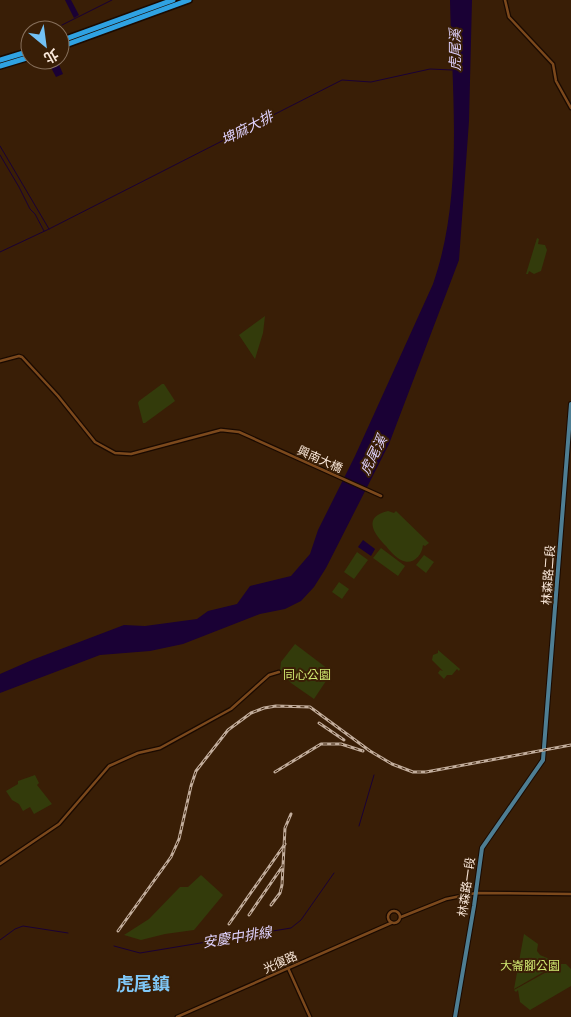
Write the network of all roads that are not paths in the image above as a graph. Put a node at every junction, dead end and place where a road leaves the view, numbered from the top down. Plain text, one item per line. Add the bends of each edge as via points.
1 (173, 0) edge
2 (189, 0) edge
3 (505, 0) edge
4 (70, 37) edge
5 (70, 43) edge
6 (20, 54) edge
7 (0, 60) edge
8 (20, 60) edge
9 (0, 66) edge
10 (571, 108) edge
11 (0, 361) edge
12 (571, 404) edge
13 (570, 429) edge
14 (381, 496) dead end
15 (279, 672) dead end
16 (544, 749) joint
17 (0, 864) edge
18 (476, 892) junction
19 (571, 894) edge
20 (400, 917) junction
21 (391, 923) junction
22 (288, 968) junction
23 (177, 1017) edge
24 (310, 1017) edge
25 (455, 1017) edge

1 - 4 highway
2 - 5 highway
3 - 10 street via 509,17 553,64 556,81
6 - 7 highway
8 - 9 highway
11 - 14 street, 興南大橋 via 22,357 94,442 115,453 131,454 221,430 239,432
12 - 13 main road, 林森路二段
13 - 16 main road, 林森路二段
15 - 17 street via 269,675 231,710 160,748 138,753 109,766 60,824
16 - 18 main road, 林森路一段 via 542,762 484,842
18 - 19 street, 光復路
18 - 20 street, 光復路 via 441,900
18 - 25 main road, 林森路一段
20 - 21 street, 光復路
20 - 21 street, 光復路 via 397,911 391,911 388,916
21 - 22 street, 光復路
22 - 23 street, 光復路
22 - 24 street

